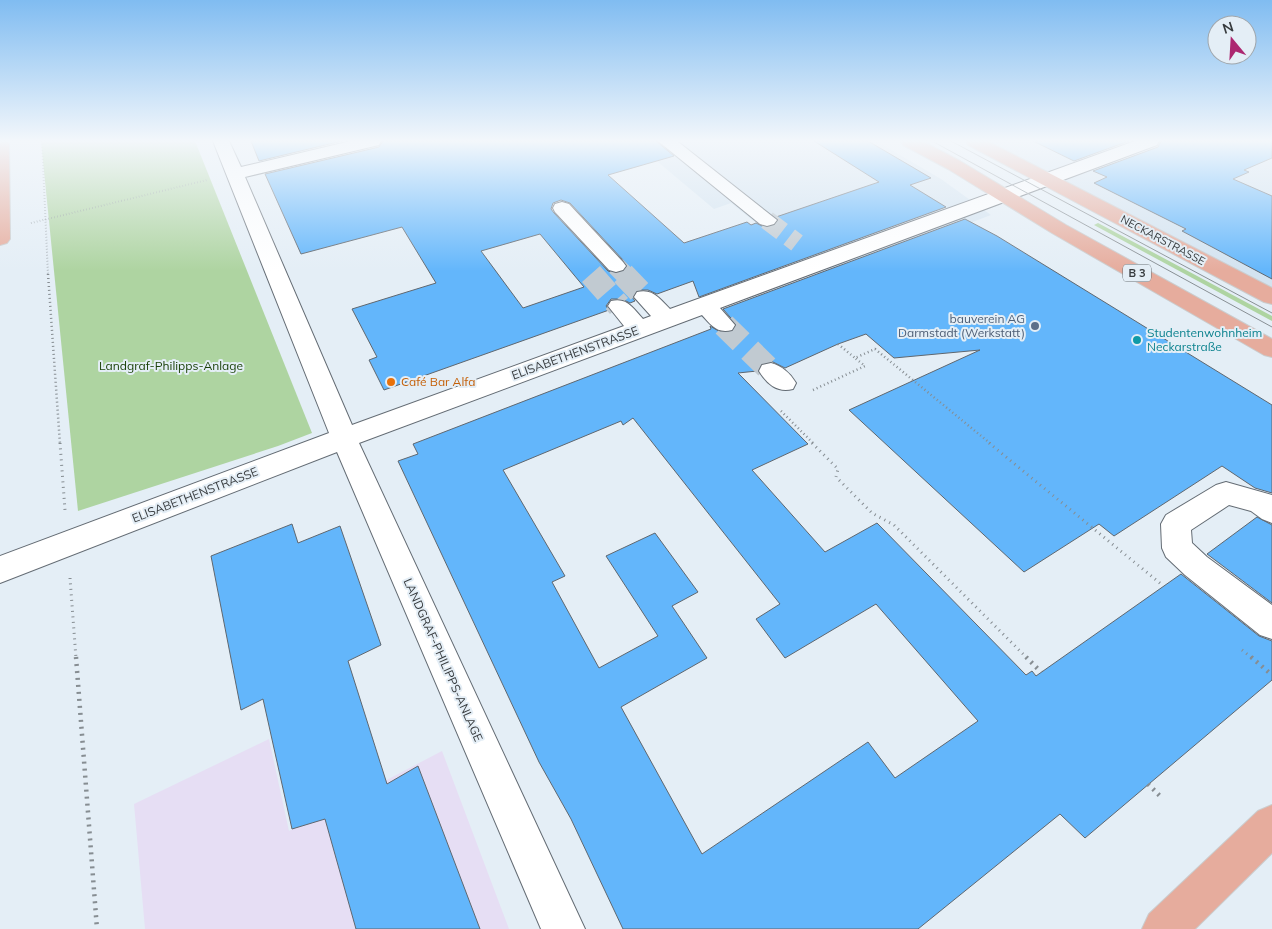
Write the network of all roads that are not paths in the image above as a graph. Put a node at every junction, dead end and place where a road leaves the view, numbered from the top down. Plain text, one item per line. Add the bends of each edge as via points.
1 (0, 184) edge
2 (238, 184) edge
3 (721, 184) edge
4 (985, 184) edge
5 (1036, 184) edge
6 (1056, 184) edge
7 (1004, 196) junction
8 (562, 208) dead end
9 (767, 220) tunnel mouth
10 (0, 227) edge
11 (0, 239) edge
12 (616, 266) tunnel mouth
13 (1271, 295) edge
14 (645, 297) tunnel mouth
15 (704, 305) junction
16 (619, 306) tunnel mouth
17 (667, 320) junction
18 (724, 325) tunnel mouth
19 (639, 330) junction
20 (1272, 349) edge
21 (344, 438) junction
22 (1272, 511) edge
23 (0, 570) edge
24 (1272, 624) edge
25 (1272, 825) edge
26 (563, 929) edge
27 (1164, 929) edge

1 - 10 main road
2 - 21 street, LANDGRAF-PHILIPPS-ANLAGE
3 - 9 street
4 - 7 main road, B 3
5 - 7 street, ELISABETHENSTRASSE
6 - 13 main road, NECKARSTRASSE
7 - 15 street, ELISABETHENSTRASSE
7 - 20 main road, B 3
8 - 12 street
10 - 11 main road
14 - 17 street
15 - 17 street, ELISABETHENSTRASSE
15 - 18 street
16 - 19 street
17 - 19 street, ELISABETHENSTRASSE
19 - 21 street, ELISABETHENSTRASSE
21 - 23 street, ELISABETHENSTRASSE
21 - 26 street, LANDGRAF-PHILIPPS-ANLAGE
22 - 24 street via 1260,502 1226,493 1176,524 1177,548
25 - 27 main road

